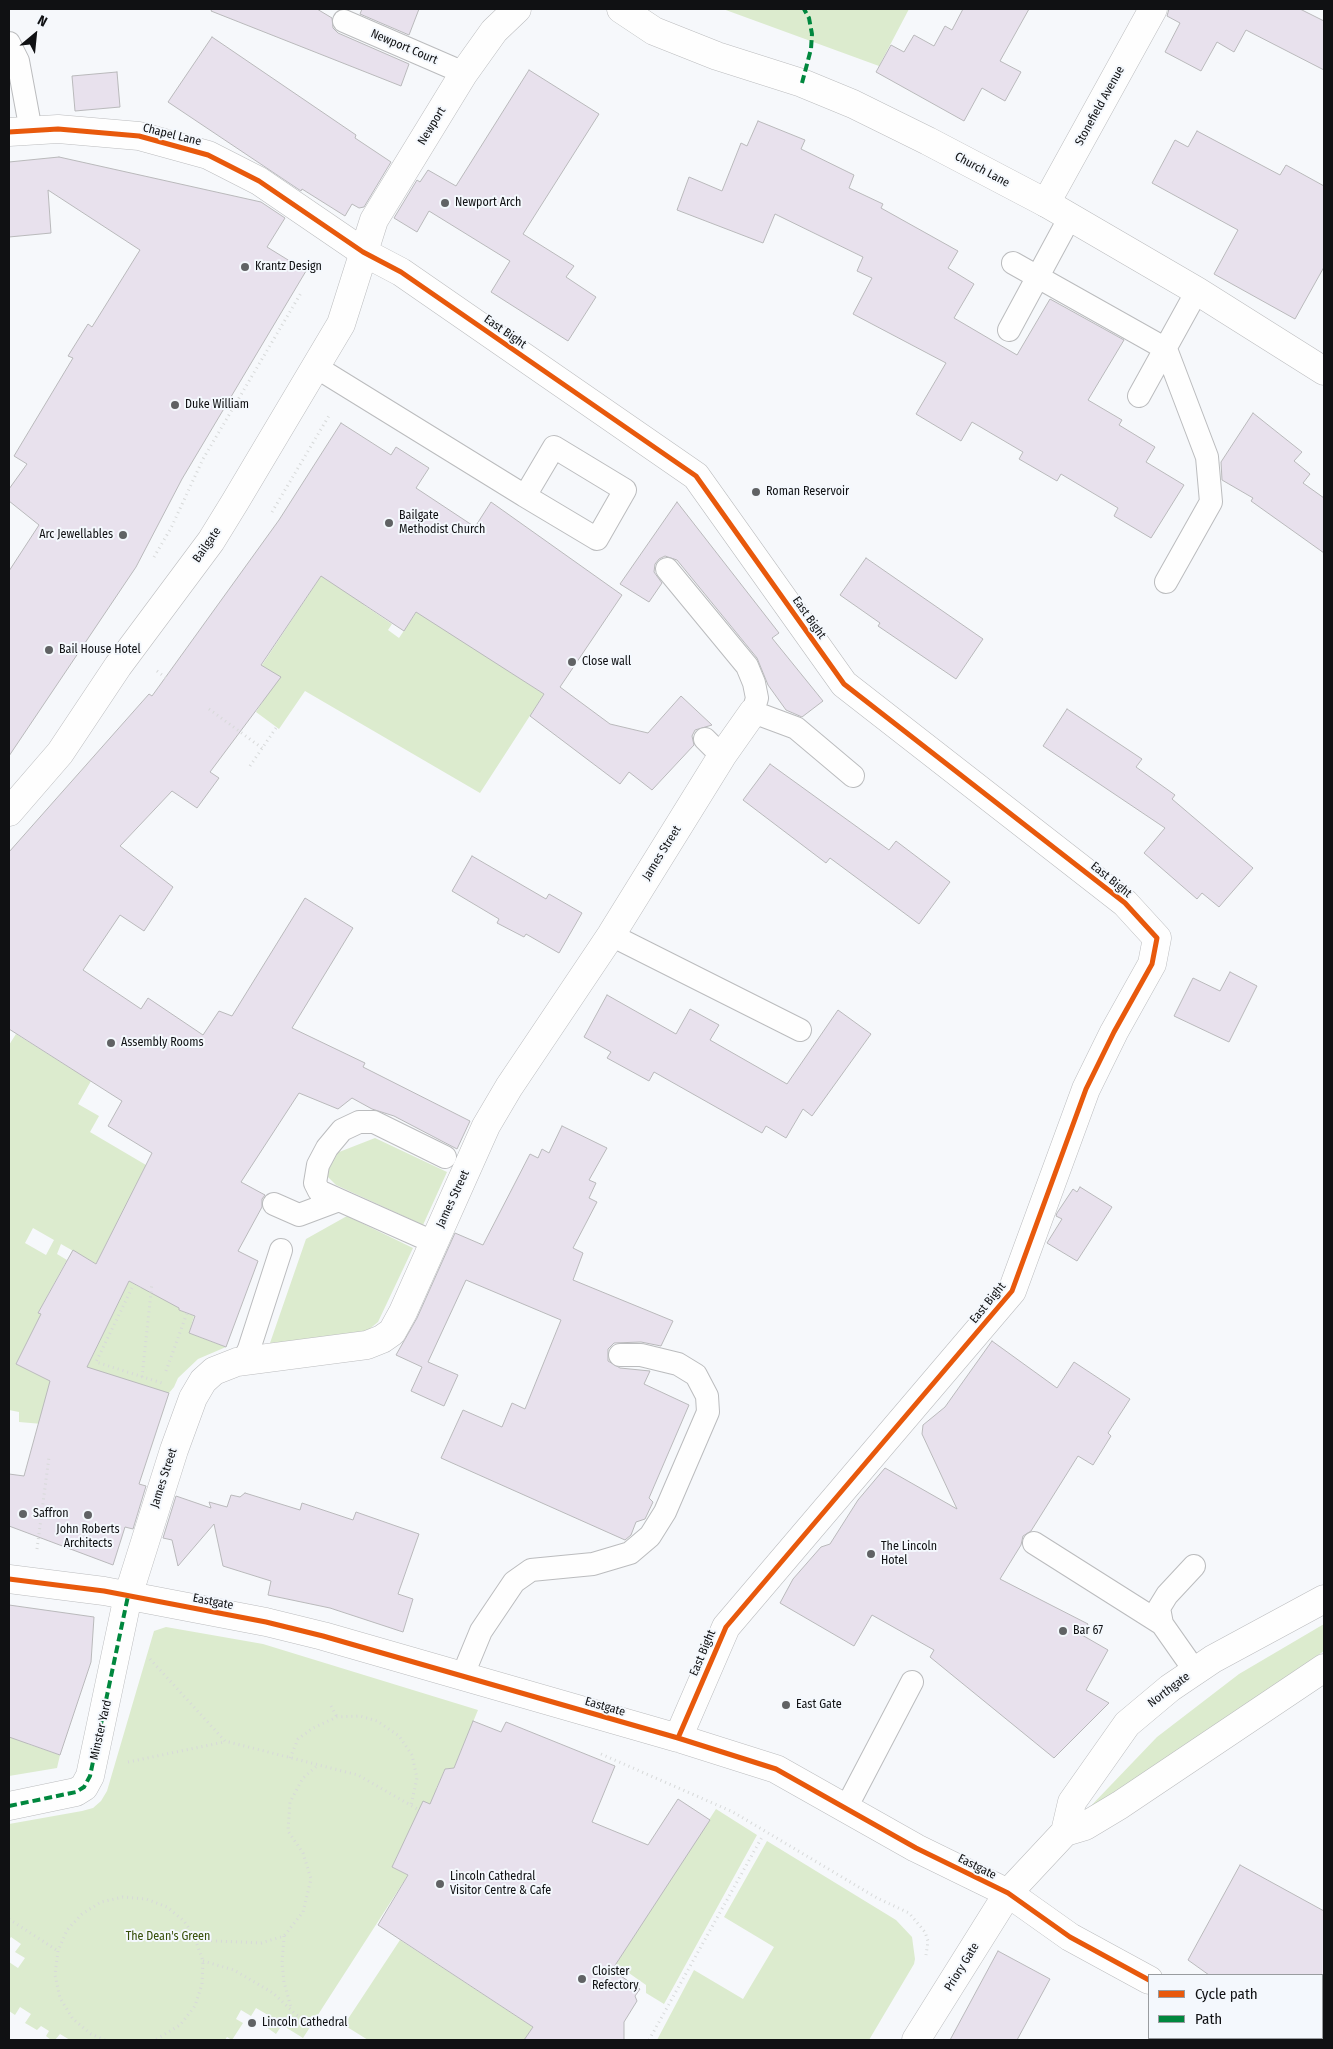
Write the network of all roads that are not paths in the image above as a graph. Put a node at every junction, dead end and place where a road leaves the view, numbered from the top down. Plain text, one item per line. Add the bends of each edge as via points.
1 (517, 9) edge
2 (621, 9) edge
3 (1153, 9) edge
4 (344, 20) dead end
5 (9, 43) edge
6 (464, 73) junction
7 (20, 132) edge
8 (1046, 203) junction
9 (1070, 217) junction
10 (363, 252) junction
11 (1013, 263) dead end
12 (1038, 277) junction
13 (1197, 292) junction
14 (1009, 330) dead end
15 (1166, 349) junction
16 (316, 367) junction
17 (1324, 371) edge
18 (1140, 396) dead end
19 (525, 496) dead end
20 (667, 569) dead end
21 (1166, 582) dead end
22 (753, 712) junction
23 (853, 776) dead end
24 (9, 812) edge
25 (611, 935) junction
26 (800, 1030) dead end
27 (445, 1156) dead end
28 (339, 1200) junction
29 (274, 1204) dead end
30 (433, 1242) junction
31 (280, 1250) dead end
32 (620, 1355) dead end
33 (243, 1361) junction
34 (1034, 1543) dead end
35 (1194, 1566) dead end
36 (9, 1578) edge
37 (128, 1596) junction
38 (1324, 1599) edge
39 (1162, 1624) junction
40 (1324, 1668) edge
41 (1195, 1671) junction
42 (462, 1677) junction
43 (912, 1682) dead end
44 (678, 1738) junction
45 (9, 1806) edge
46 (846, 1808) junction
47 (1065, 1832) junction
48 (1008, 1893) junction
49 (1148, 1979) edge
50 (916, 2040) edge

1 - 6 street, Newport via 494,31
2 - 8 street, Church Lane via 643,26 683,44 802,83 853,104
3 - 8 street, Stonefield Avenue
4 - 6 lane, Newport Court
5 - 7 lane via 18,61
6 - 10 street, Newport via 374,220
7 - 10 street, Chapel Lane via 58,129 139,136 208,155 259,181
8 - 9 street, Church Lane
9 - 12 lane
9 - 13 street, Church Lane
10 - 16 street, Bailgate via 341,324
10 - 44 street, East Bight via 401,272 696,476 844,684 1125,902 1157,938 1152,964 1086,1089 1012,1291 726,1627
11 - 12 lane
12 - 14 lane
12 - 15 lane
13 - 15 lane
13 - 17 street, Church Lane
15 - 18 lane
15 - 21 lane via 1207,457 1211,502
16 - 19 lane
16 - 24 street, Bailgate via 211,541 118,666 60,753
20 - 22 lane via 747,666 757,698
22 - 23 lane via 796,728
22 - 25 street, James Street via 714,747
25 - 26 lane
25 - 30 street, James Street via 491,1118
27 - 28 lane via 374,1122 359,1122 342,1130 318,1165 315,1183 319,1191
28 - 29 lane via 298,1215
28 - 30 lane
30 - 33 street, James Street via 404,1312 392,1332 382,1339 367,1345
31 - 33 lane
32 - 42 lane via 642,1355 678,1364 696,1375 707,1396 708,1412 665,1512 650,1536 630,1553 593,1564 531,1570 514,1582 481,1630
33 - 37 street, James Street via 214,1371 193,1398 159,1493
34 - 39 lane
35 - 39 lane via 1167,1594 1159,1608
36 - 37 street, Eastgate
37 - 42 street, Eastgate via 266,1622
37 - 45 street, Minster Yard via 90,1776 84,1787 76,1792
38 - 41 street, Northgate
39 - 41 lane
40 - 47 street, Northgate via 1120,1805 1085,1826
41 - 47 street, Northgate via 1127,1724 1072,1802
42 - 44 street, Eastgate
43 - 46 lane
44 - 46 street, Eastgate via 776,1769
46 - 48 street, Eastgate via 916,1848
47 - 48 street, Northgate
48 - 49 street, Eastgate via 1070,1937
48 - 50 street, Priory Gate

